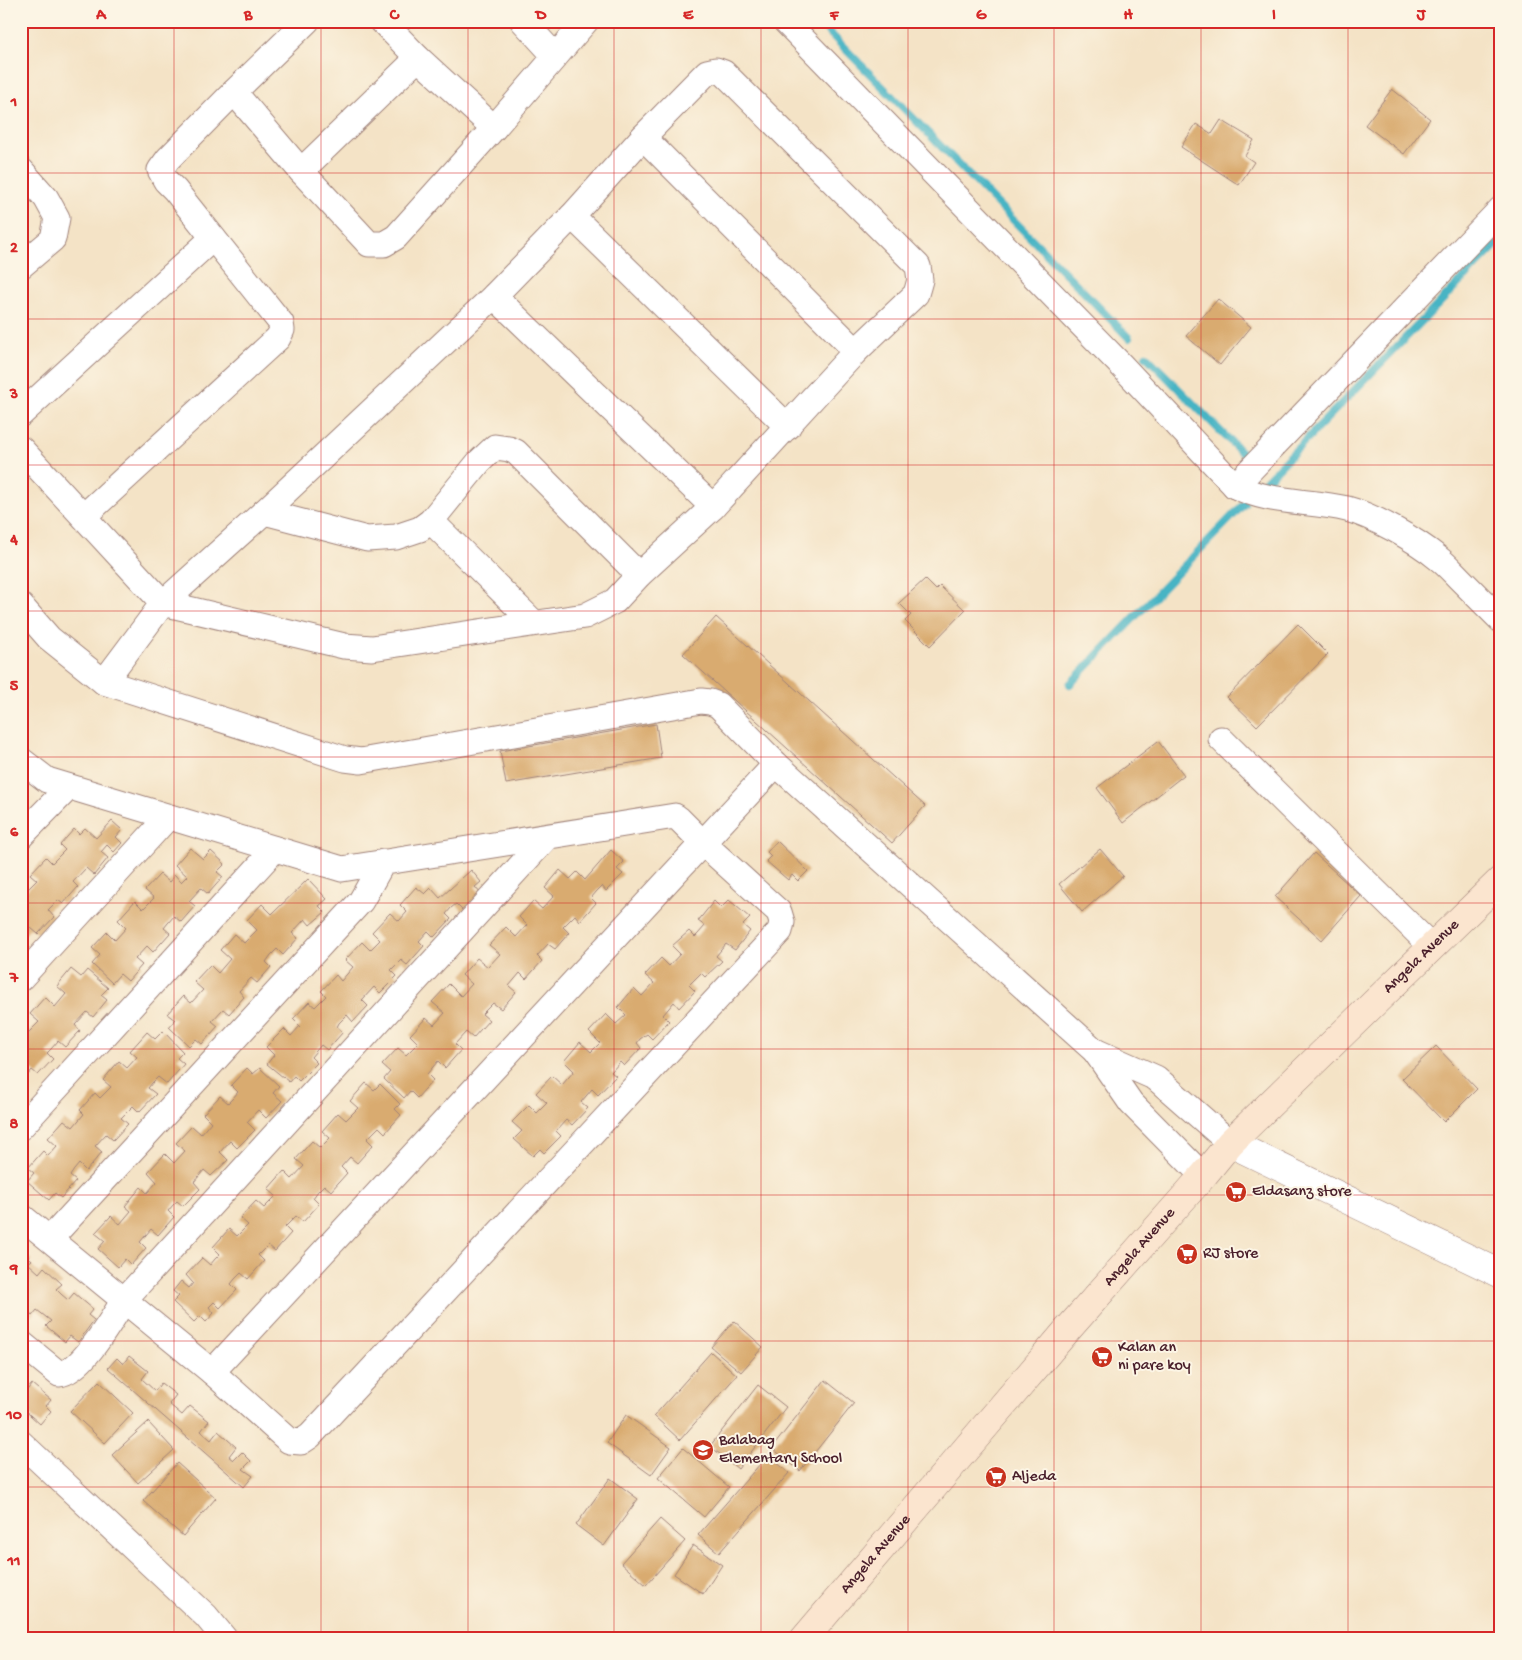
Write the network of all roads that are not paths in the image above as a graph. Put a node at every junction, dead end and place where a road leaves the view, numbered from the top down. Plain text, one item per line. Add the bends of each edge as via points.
1 (307, 21) edge
2 (382, 21) edge
3 (523, 21) edge
4 (586, 21) edge
5 (785, 21) edge
6 (555, 56) junction
7 (418, 58) junction
8 (234, 92) junction
9 (494, 128) junction
10 (643, 137) junction
11 (21, 170) edge
12 (301, 171) junction
13 (1501, 209) edge
14 (572, 216) junction
15 (213, 238) junction
16 (21, 266) edge
17 (494, 296) junction
18 (856, 351) junction
19 (21, 414) edge
20 (788, 427) junction
21 (21, 449) edge
22 (1235, 486) junction
23 (713, 507) junction
24 (264, 512) junction
25 (84, 516) junction
26 (431, 521) junction
27 (638, 575) junction
28 (163, 603) junction
29 (21, 606) edge
30 (1501, 620) edge
31 (534, 623) junction
32 (104, 682) junction
33 (1221, 739) dead end
34 (21, 760) edge
35 (776, 764) junction
36 (69, 787) junction
37 (168, 817) junction
38 (21, 836) edge
39 (547, 837) junction
40 (703, 843) junction
41 (275, 849) junction
42 (383, 862) junction
43 (1501, 880) edge
44 (1432, 947) junction
45 (21, 978) edge
46 (1096, 1051) junction
47 (21, 1126) edge
48 (1230, 1143) junction
49 (1203, 1176) junction
50 (21, 1216) edge
51 (50, 1239) junction
52 (1501, 1274) edge
53 (124, 1300) junction
54 (21, 1343) edge
55 (212, 1372) junction
56 (21, 1443) edge
57 (225, 1639) edge
58 (804, 1639) edge

1 - 8 street
2 - 7 street
3 - 6 street
4 - 6 street
5 - 22 street
6 - 9 street
7 - 9 street
7 - 12 street
8 - 12 street
8 - 15 street via 160,170
9 - 12 street via 396,237 384,244 369,244
10 - 14 street
10 - 18 street
10 - 18 street via 707,72 716,70 724,73 918,266 920,280 916,294
11 - 16 street via 46,198 57,218 53,239
13 - 22 street
14 - 17 street
14 - 20 street
15 - 19 street
15 - 25 street via 281,323 282,330 278,338
17 - 23 street
17 - 24 street
18 - 20 street
20 - 23 street
21 - 25 street
22 - 30 street via 1250,494 1349,510 1378,521 1438,558
23 - 27 street
24 - 26 street via 367,540 396,537
24 - 28 street
25 - 28 street
26 - 27 street via 479,462 495,448 509,449 516,452
26 - 31 street
27 - 31 street via 615,601 585,616
28 - 31 street via 344,646 372,648
28 - 32 street
29 - 32 street via 50,638
32 - 35 street via 345,759 361,761 710,702 718,705
33 - 44 street
34 - 36 street via 48,780
35 - 40 street
35 - 46 street
36 - 37 street
36 - 38 street
37 - 41 street
37 - 45 street
39 - 40 street via 675,816
39 - 42 street
39 - 53 street
40 - 55 street
40 - 55 street via 780,912 780,931 310,1436 301,1442 289,1441
41 - 42 street via 342,869
41 - 47 street
42 - 51 street via 361,901
43 - 44 main road, Angela Avenue
44 - 48 main road, Angela Avenue
46 - 48 street via 1156,1078
46 - 49 street via 1131,1103
48 - 49 main road, Angela Avenue
48 - 52 street
49 - 58 main road, Angela Avenue
50 - 51 street
51 - 53 street
53 - 54 street via 97,1342 66,1373 59,1374
53 - 55 street
56 - 57 street via 206,1616

